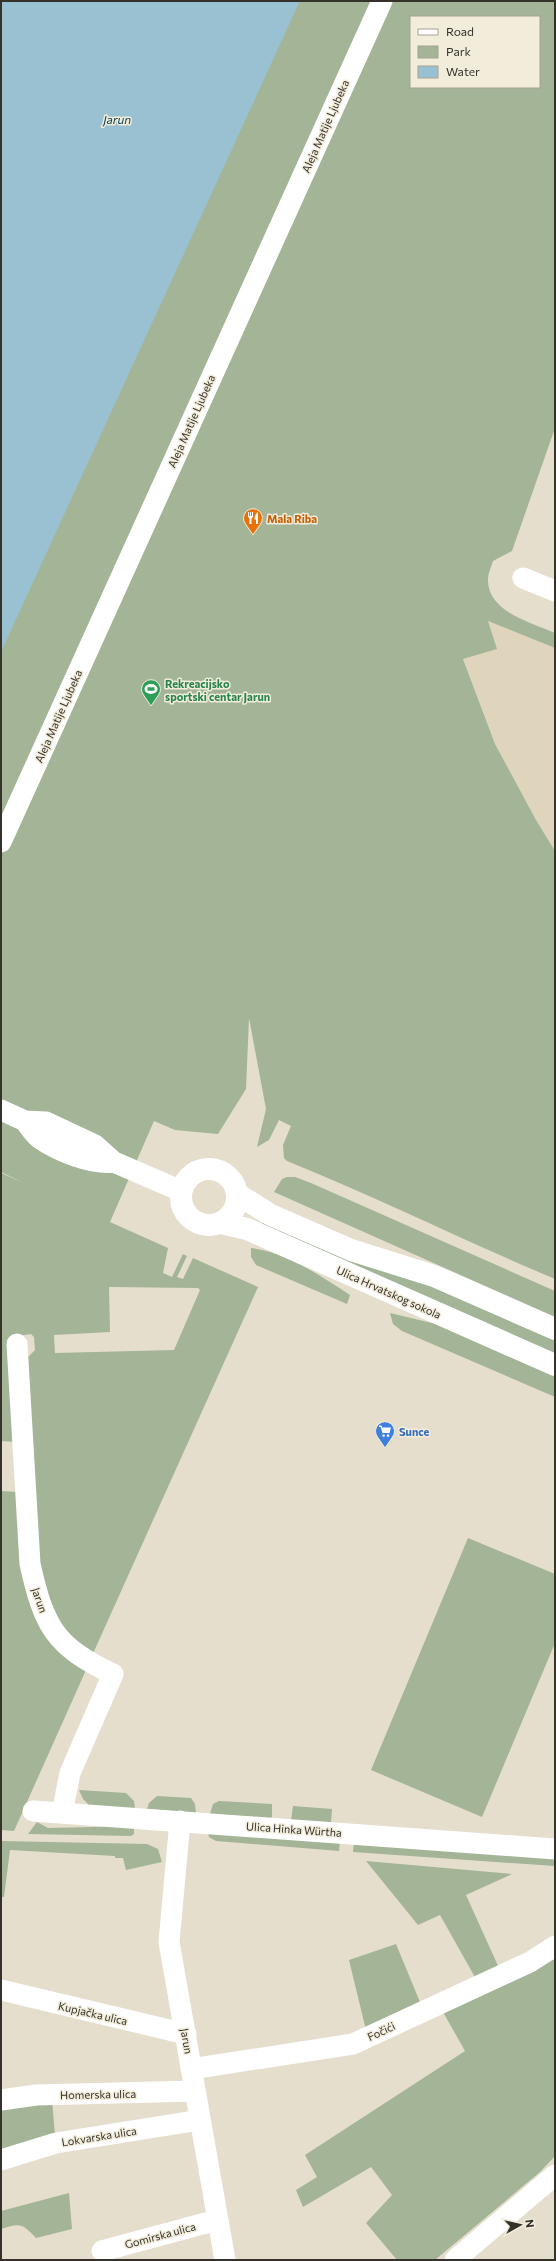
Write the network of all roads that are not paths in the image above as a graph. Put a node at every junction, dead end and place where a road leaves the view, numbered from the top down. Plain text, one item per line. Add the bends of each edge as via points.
1 (382, 1) edge
2 (524, 578) dead end
3 (555, 591) edge
4 (1, 842) edge
5 (1, 1110) edge
6 (181, 1191) junction
7 (237, 1194) junction
8 (221, 1223) junction
9 (555, 1329) edge
10 (17, 1344) dead end
11 (555, 1365) edge
12 (33, 1811) dead end
13 (62, 1813) junction
14 (180, 1821) junction
15 (555, 1849) edge
16 (555, 1946) edge
17 (1, 1990) edge
18 (186, 2034) junction
19 (191, 2069) junction
20 (195, 2091) junction
21 (1, 2100) edge
22 (200, 2120) junction
23 (1, 2160) edge
24 (555, 2175) edge
25 (217, 2220) junction
26 (102, 2251) dead end
27 (225, 2260) edge
28 (455, 2260) edge

1 - 4 street, Aleja Matije Ljubeka
2 - 3 street
5 - 6 street via 26,1121 46,1122 95,1145 114,1162
6 - 7 street via 190,1176 197,1171 210,1169 230,1178
6 - 8 street via 182,1207 191,1220 206,1226
7 - 8 street via 234,1211
7 - 9 street via 271,1215 351,1250 434,1276
8 - 11 street, Ulica Hrvatskog sokola via 247,1229
10 - 13 street, Jarun via 30,1564 36,1589 58,1639 86,1662 113,1674 70,1773
12 - 13 street, Ulica Hinka Würtha
13 - 14 street, Ulica Hinka Würtha
14 - 15 street, Ulica Hinka Würtha
14 - 18 street, Jarun via 168,1942
16 - 19 street, Fočići via 530,1962 353,2044
17 - 18 street, Kupjačka ulica
18 - 19 street, Jarun
19 - 20 street, Jarun
20 - 21 street, Homerska ulica via 36,2095
20 - 22 street, Jarun
22 - 23 street, Lokvarska ulica via 56,2143
22 - 25 street, Jarun
24 - 28 street
25 - 26 street, Gomirska ulica
25 - 27 street, Jarun

